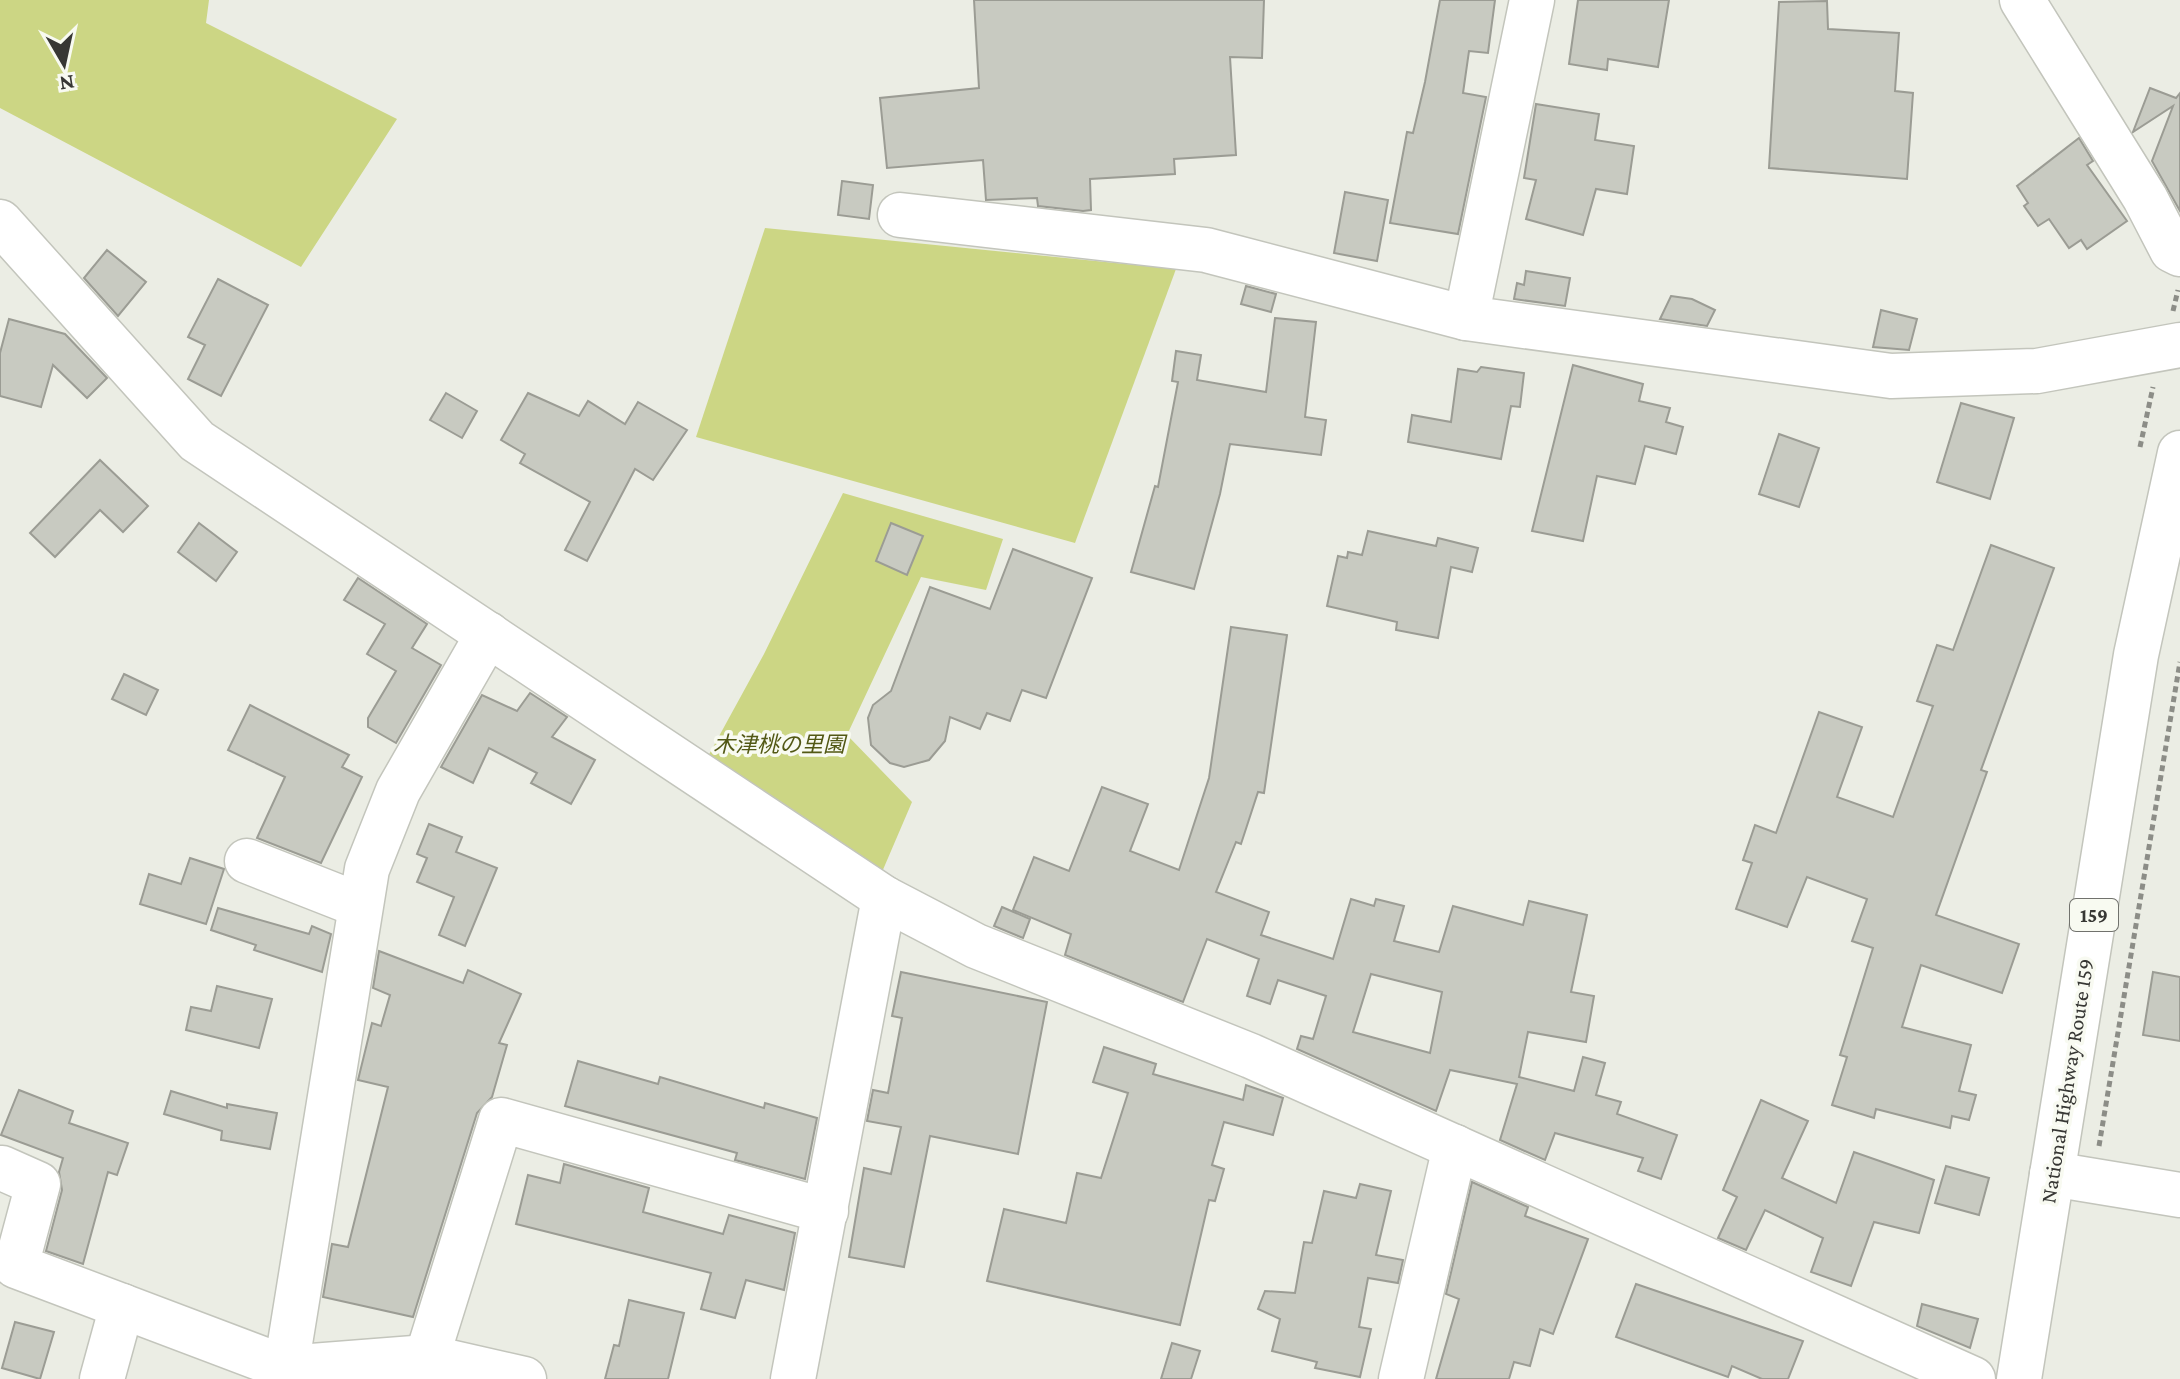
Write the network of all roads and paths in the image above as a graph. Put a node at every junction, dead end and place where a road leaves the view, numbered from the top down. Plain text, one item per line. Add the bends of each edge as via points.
1 (1532, 0) edge
2 (2022, 0) edge
3 (900, 215) dead end
4 (0, 222) edge
5 (2180, 254) edge
6 (1466, 318) junction
7 (2180, 345) edge
8 (2180, 453) edge
9 (488, 634) junction
10 (2180, 662) edge
11 (247, 861) dead end
12 (372, 891) junction
13 (884, 898) junction
14 (1455, 1147) junction
15 (2099, 1147) dead end
16 (2, 1168) dead end
17 (2052, 1174) junction
18 (2180, 1195) edge
19 (826, 1211) junction
20 (122, 1306) junction
21 (427, 1357) junction
22 (285, 1374) edge
23 (102, 1379) edge
24 (524, 1379) edge
25 (793, 1379) edge
26 (1401, 1379) edge
27 (1973, 1379) edge
28 (2019, 1379) edge

1 - 6 main road
2 - 5 main road via 2172,250
3 - 6 main road via 1206,250
4 - 9 main road via 197,441
6 - 7 main road via 1891,376 2037,371
8 - 17 main road, National Highway Route 159 / 159 via 2136,655
9 - 12 main road via 398,791 381,829
9 - 13 main road
10 - 15 path
11 - 12 main road
12 - 22 main road
13 - 14 main road via 976,946 1251,1056
13 - 19 main road
14 - 26 main road
14 - 27 main road
16 - 20 main road via 38,1184 16,1266
17 - 18 main road
17 - 28 main road, National Highway Route 159 / 159
19 - 21 main road via 501,1120
19 - 25 main road
20 - 22 main road
20 - 23 main road
21 - 22 main road
21 - 24 main road

